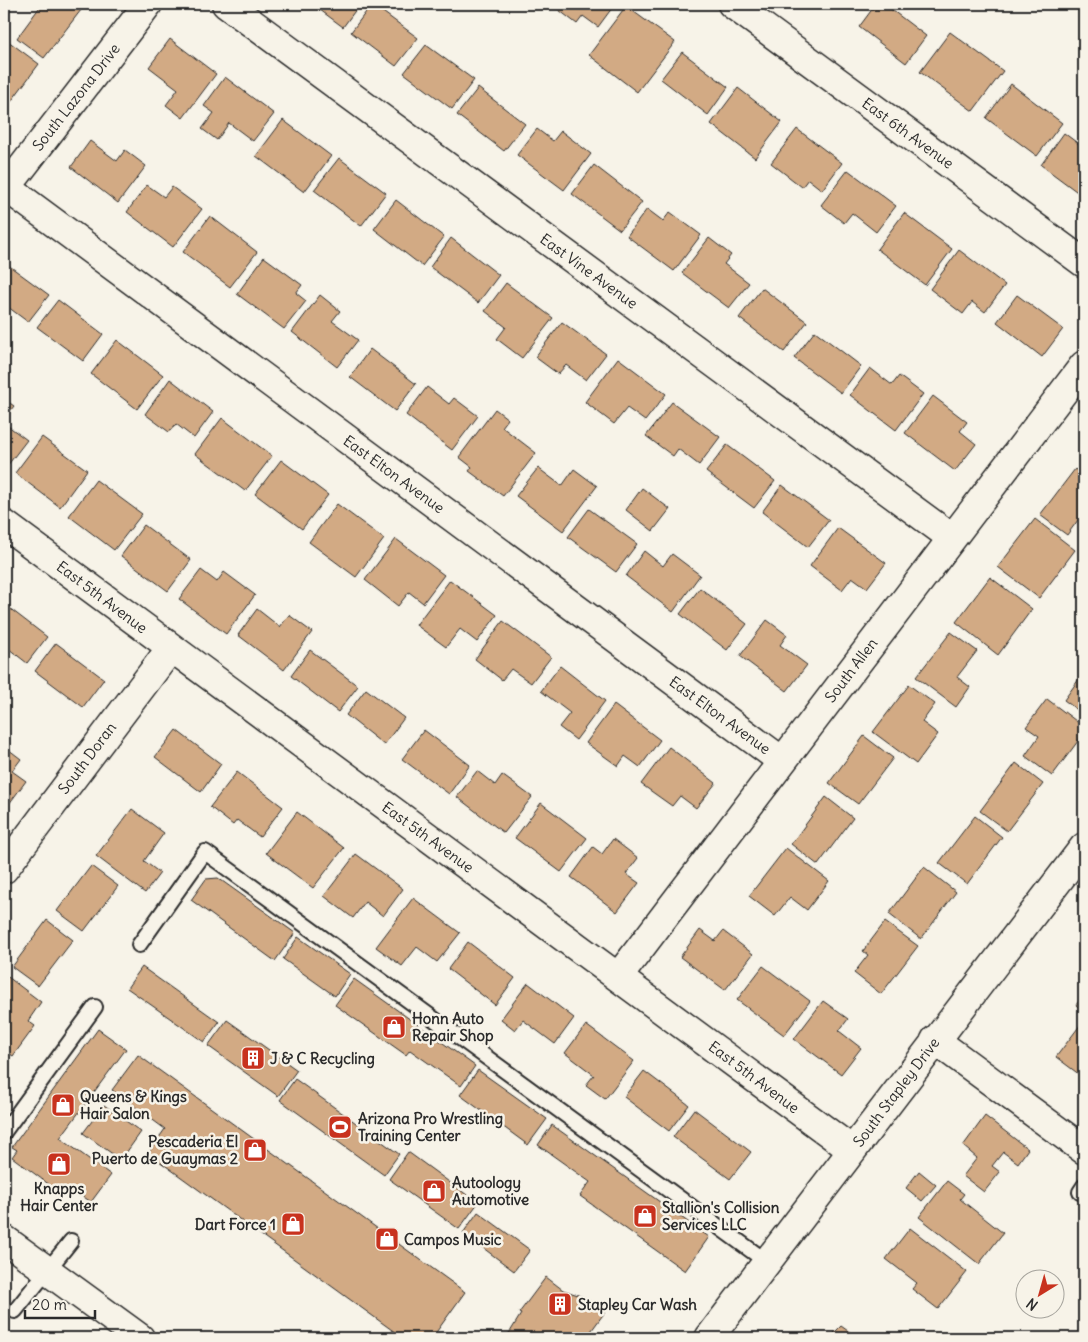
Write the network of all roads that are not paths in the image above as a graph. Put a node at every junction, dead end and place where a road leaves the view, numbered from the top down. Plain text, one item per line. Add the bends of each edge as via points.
1 (148, 4) edge
2 (226, 4) edge
3 (732, 4) edge
4 (5, 189) edge
5 (1084, 263) edge
6 (1084, 365) edge
7 (4, 524) edge
8 (952, 538) junction
9 (171, 648) junction
10 (782, 761) junction
11 (1081, 857) edge
12 (4, 868) edge
13 (138, 945) dead end
14 (619, 976) junction
15 (94, 1007) dead end
16 (935, 1040) junction
17 (4, 1132) edge
18 (852, 1150) junction
19 (1084, 1150) edge
20 (4, 1239) edge
21 (71, 1241) dead end
22 (767, 1262) junction
23 (46, 1270) junction
24 (15, 1311) dead end
25 (140, 1338) edge
26 (709, 1338) edge

1 - 4 street, South Lazona Drive
2 - 8 street, East Vine Avenue
3 - 5 street, East 6th Avenue
4 - 10 street, East Elton Avenue
6 - 8 street, South Allen
7 - 9 street, East 5th Avenue
8 - 10 street, South Allen
9 - 12 street, South Doran
9 - 14 street, East 5th Avenue
10 - 14 street, South Allen
11 - 16 street, South Stapley Drive
13 - 22 lane via 205,852
14 - 18 street, East 5th Avenue
15 - 17 lane
16 - 18 street, South Stapley Drive
16 - 19 street
18 - 22 street, South Stapley Drive
20 - 23 street
21 - 23 lane
22 - 26 street, South Stapley Drive
23 - 24 lane
23 - 25 street

